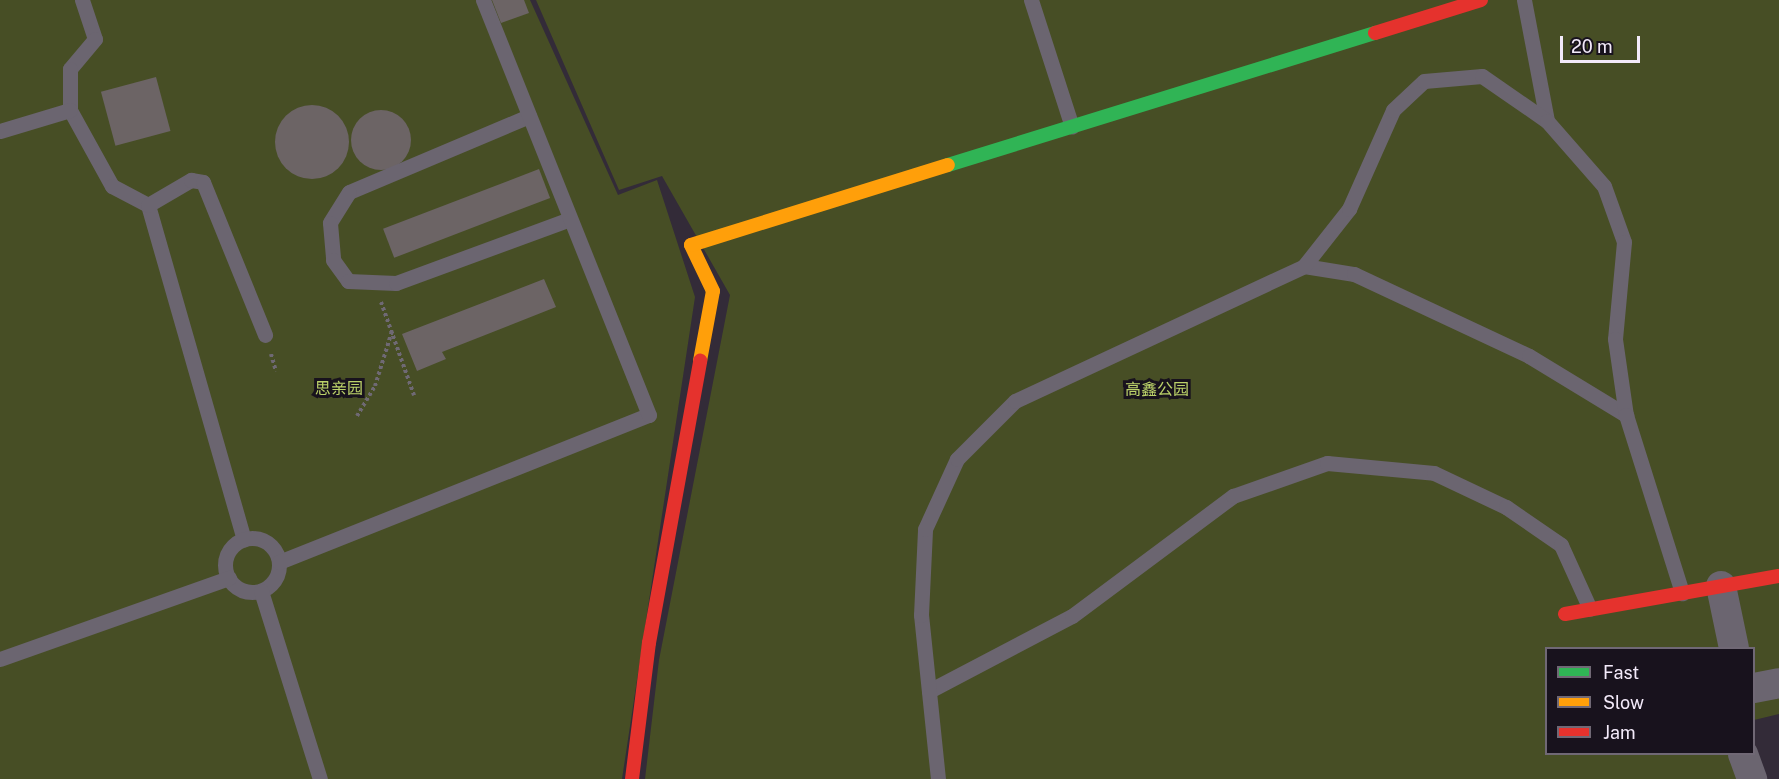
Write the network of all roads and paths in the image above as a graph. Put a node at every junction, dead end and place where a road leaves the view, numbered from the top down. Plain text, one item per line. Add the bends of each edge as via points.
1 (82, 0) edge
2 (483, 0) edge
3 (1031, 0) edge
4 (1481, 0) edge
5 (1524, 0) edge
6 (70, 110) junction
7 (529, 116) junction
8 (1547, 121) junction
9 (1072, 127) junction
10 (0, 131) edge
11 (148, 205) junction
12 (570, 219) junction
13 (1304, 266) junction
14 (374, 282) junction
15 (392, 331) junction
16 (265, 335) dead end
17 (414, 395) dead end
18 (1626, 415) junction
19 (357, 416) dead end
20 (244, 540) junction
21 (279, 562) junction
22 (1779, 576) edge
23 (229, 578) junction
24 (1721, 586) junction
25 (261, 591) junction
26 (1682, 593) junction
27 (1590, 609) junction
28 (1565, 614) dead end
29 (1734, 647) edge
30 (0, 659) edge
31 (1779, 683) edge
32 (1755, 688) edge
33 (929, 691) junction
34 (1744, 755) edge
35 (320, 779) edge
36 (633, 779) edge
37 (938, 779) edge
38 (1752, 779) edge

1 - 6 lane via 94,39 70,69
2 - 7 lane
3 - 9 lane
4 - 9 street
5 - 8 lane
6 - 10 lane
6 - 11 lane via 112,186
7 - 12 lane
7 - 14 lane via 349,192 330,223 333,261 348,281
8 - 13 lane via 1482,76 1424,81 1393,110 1349,209
8 - 18 lane via 1604,186 1624,242 1615,339
9 - 36 street via 691,245 713,291 649,643
11 - 16 lane via 191,180 203,182
11 - 20 lane
12 - 14 lane via 396,283
12 - 21 lane via 649,415
13 - 18 lane via 1354,274 1529,356
13 - 33 lane via 1015,401 957,459 925,529 921,615
14 - 15 path
15 - 17 path
15 - 19 path via 375,386
18 - 26 lane
20 - 21 lane via 263,540
20 - 23 lane via 226,560
21 - 25 lane via 275,580
22 - 24 street
23 - 25 lane via 242,591
23 - 30 lane
24 - 26 street
24 - 29 street
25 - 35 lane
26 - 27 street
27 - 28 street
27 - 33 lane via 1561,545 1506,507 1434,473 1327,463 1233,496 1072,616
31 - 32 street
33 - 37 lane
34 - 38 street

